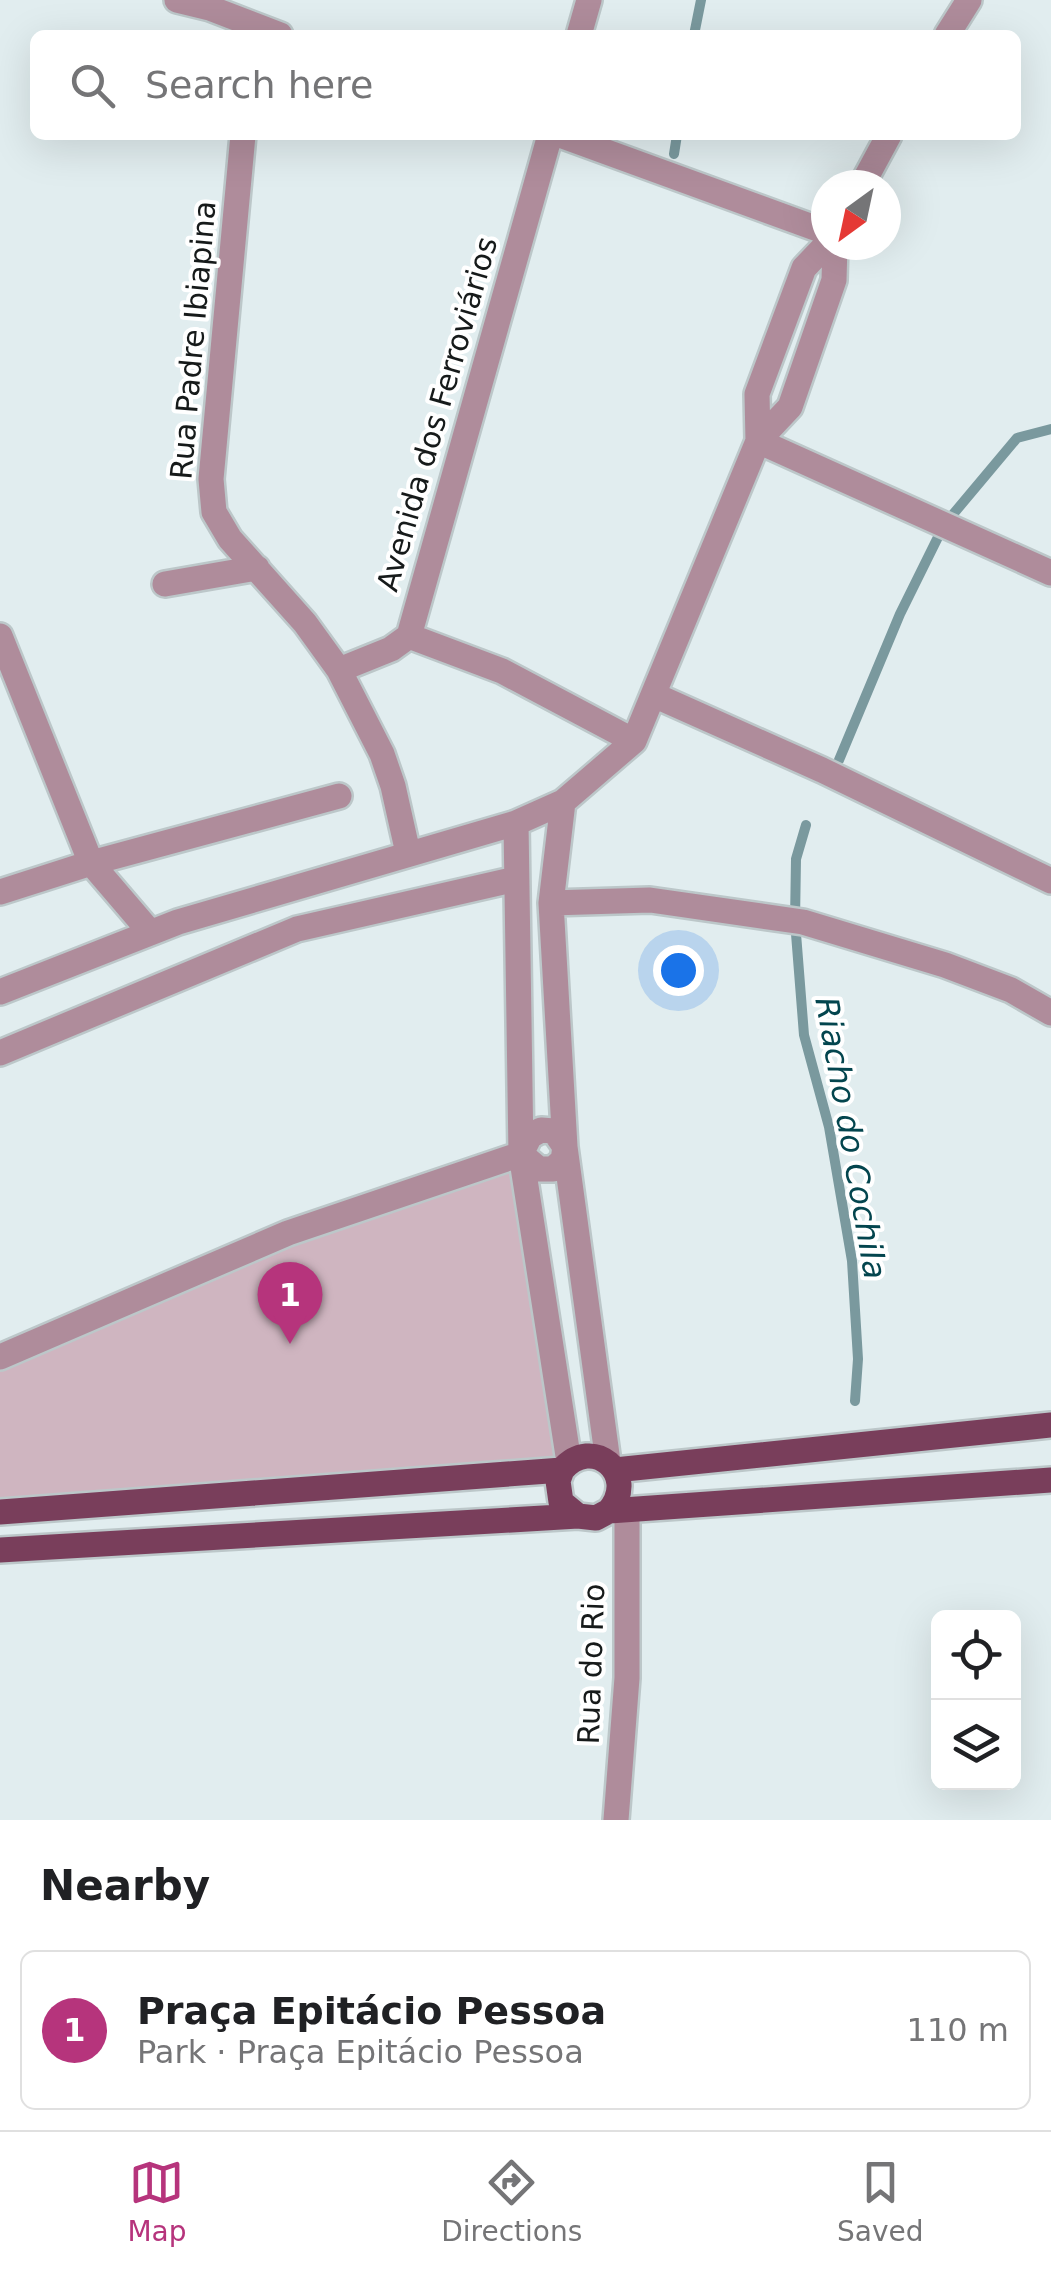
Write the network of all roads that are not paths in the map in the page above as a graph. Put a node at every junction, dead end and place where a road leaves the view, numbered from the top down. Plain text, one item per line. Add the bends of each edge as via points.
1 (177, 0) edge
2 (589, 0) edge
3 (968, 0) edge
4 (254, 20) edge
5 (580, 30) edge
6 (950, 30) edge
7 (243, 140) edge
8 (549, 140) edge
9 (574, 140) edge
10 (886, 140) edge
11 (870, 170) edge
12 (811, 227) edge
13 (812, 260) edge
14 (835, 260) edge
15 (758, 440) junction
16 (257, 568) junction
17 (1051, 573) edge
18 (165, 584) dead end
19 (0, 636) edge
20 (408, 636) junction
21 (339, 670) junction
22 (654, 695) junction
23 (634, 741) junction
24 (340, 796) dead end
25 (563, 802) junction
26 (516, 823) junction
27 (408, 853) junction
28 (92, 863) junction
29 (516, 870) junction
30 (1051, 881) edge
31 (0, 892) edge
32 (552, 904) junction
33 (150, 932) junction
34 (0, 992) edge
35 (1051, 1013) edge
36 (0, 1053) edge
37 (566, 1147) junction
38 (521, 1154) junction
39 (0, 1357) edge
40 (1051, 1426) edge
41 (566, 1466) junction
42 (612, 1466) junction
43 (1051, 1480) edge
44 (618, 1510) junction
45 (0, 1512) edge
46 (578, 1516) junction
47 (0, 1550) edge
48 (616, 1820) edge

1 - 4 street
2 - 5 street
3 - 6 street
7 - 16 street, Rua Padre Ibiapina via 211,478 214,512
8 - 20 street, Avenida dos Ferroviários
9 - 12 street
10 - 11 street
13 - 15 street via 758,394
14 - 15 street via 834,280 790,407
15 - 17 street
15 - 22 street
16 - 18 street
16 - 21 street, Rua Padre Ibiapina
19 - 28 street
20 - 21 street, Avenida dos Ferroviários
20 - 23 street via 502,671
21 - 27 street, Rua Padre Ibiapina via 382,754
22 - 23 street
22 - 30 street
23 - 25 street
24 - 28 street
25 - 26 street
25 - 32 street
26 - 27 street
26 - 29 street
27 - 33 street
28 - 31 street
28 - 33 street
29 - 36 street via 297,928
29 - 38 street
32 - 35 street via 650,900 802,922 945,965
32 - 37 street
33 - 34 street
37 - 38 street via 554,1132 541,1130
37 - 42 street
38 - 39 street via 288,1234
38 - 41 street
40 - 42 main road
41 - 42 main road via 590,1456
41 - 45 main road
41 - 46 main road via 558,1481 561,1502
42 - 44 main road via 620,1486
43 - 44 main road
44 - 46 main road
44 - 48 street, Rua do Rio via 627,1678
46 - 47 main road

